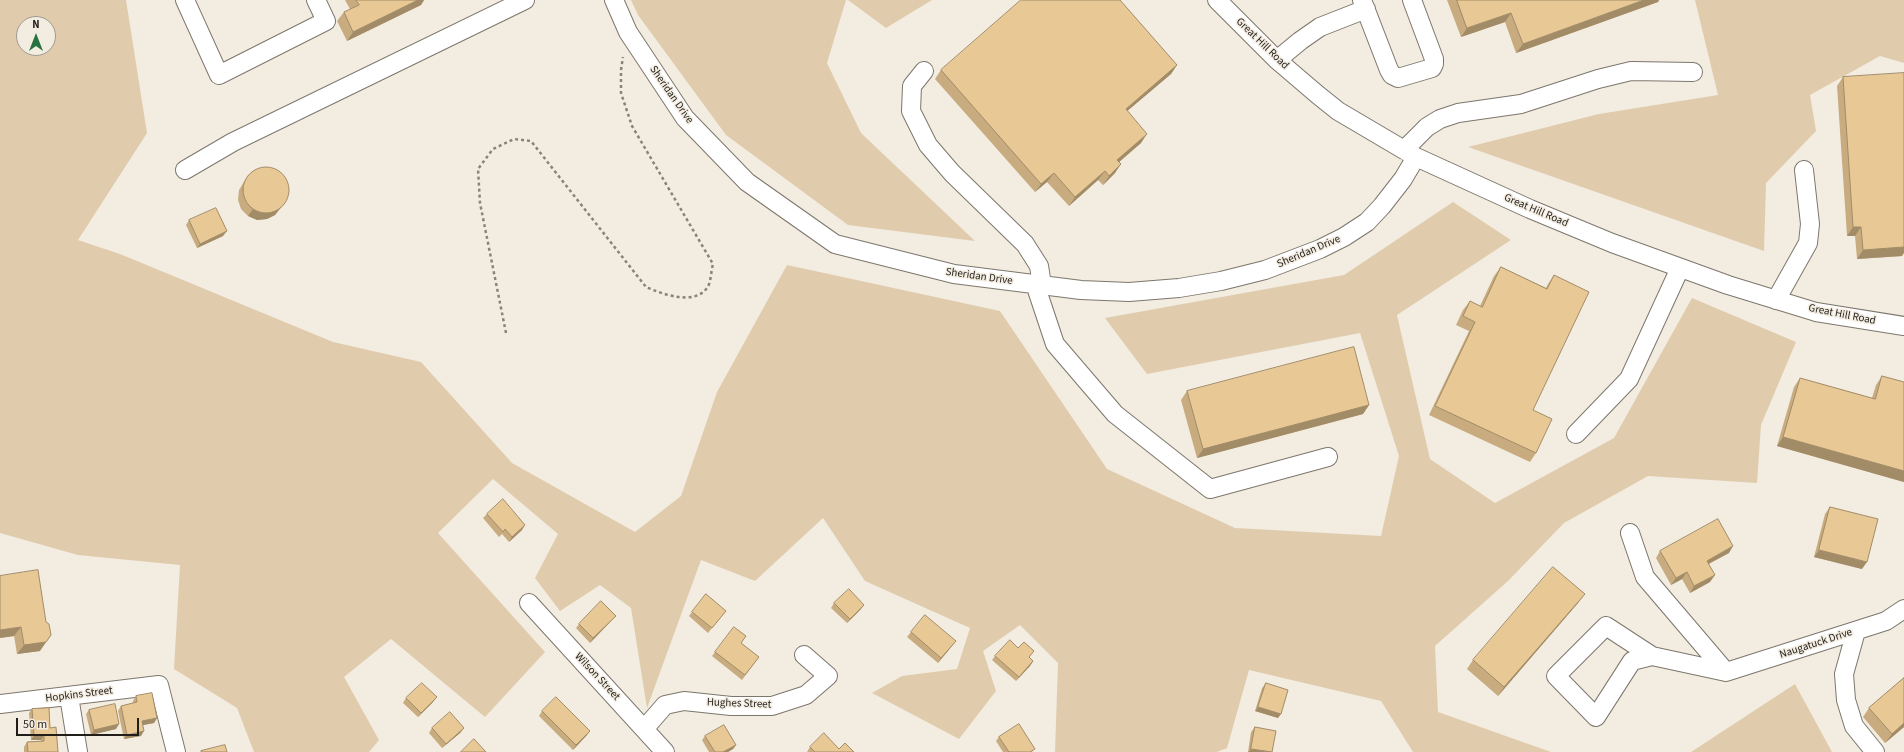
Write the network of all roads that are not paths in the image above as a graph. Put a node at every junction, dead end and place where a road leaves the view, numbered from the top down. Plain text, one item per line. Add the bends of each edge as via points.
1 (185, 0) edge
2 (316, 0) edge
3 (525, 0) edge
4 (614, 0) edge
5 (1217, 0) edge
6 (1412, 0) edge
7 (1364, 5) edge
8 (1277, 60) junction
9 (924, 71) dead end
10 (1694, 72) dead end
11 (1410, 153) junction
12 (185, 170) dead end
13 (1804, 170) dead end
14 (1680, 268) junction
15 (1039, 284) junction
16 (1776, 300) junction
17 (1904, 326) edge
18 (1576, 434) dead end
19 (1328, 457) dead end
20 (1630, 533) dead end
21 (529, 603) dead end
22 (1904, 609) edge
23 (1856, 631) junction
24 (804, 655) dead end
25 (1652, 656) junction
26 (1726, 672) junction
27 (69, 696) junction
28 (0, 704) edge
29 (645, 728) junction
30 (78, 752) edge
31 (176, 752) edge
32 (665, 752) edge
33 (1875, 752) edge

1 - 2 street via 219,76 326,21
3 - 12 street via 233,142
4 - 15 street, Sheridan Drive via 628,32 685,118 747,182 835,244 954,274
5 - 8 street, Great Hill Road
6 - 7 street via 1434,64 1432,68 1398,78 1392,76 1389,70
7 - 8 street via 1320,28
8 - 11 street, Great Hill Road via 1338,111
9 - 15 street via 912,86 911,111 928,145 952,173 1025,244 1039,266
10 - 11 street, Sheridan Drive via 1631,71 1521,104 1458,113 1427,127
11 - 14 street, Great Hill Road via 1530,209
11 - 15 street, Sheridan Drive via 1403,179 1366,222 1320,249 1266,270 1179,288 1129,292 1081,290
13 - 16 street via 1810,224 1808,243
14 - 16 street, Great Hill Road
14 - 18 street via 1629,379
15 - 19 street via 1055,344 1115,414 1210,489
16 - 17 street, Great Hill Road via 1823,313
20 - 26 street via 1645,577
21 - 29 street, Wilson Street
22 - 23 street, Naugatuck Drive via 1886,621
23 - 26 street, Naugatuck Drive
23 - 33 street via 1844,674 1846,700 1854,726
24 - 29 street, Hughes Street via 828,676 806,695 772,706 731,706 684,701 665,705
25 - 25 street via 1606,626 1556,676 1596,717 1632,661
25 - 26 street
27 - 28 street, Hopkins Street
27 - 30 street
27 - 31 street, Hopkins Street via 159,685
29 - 32 street, Wilson Street

